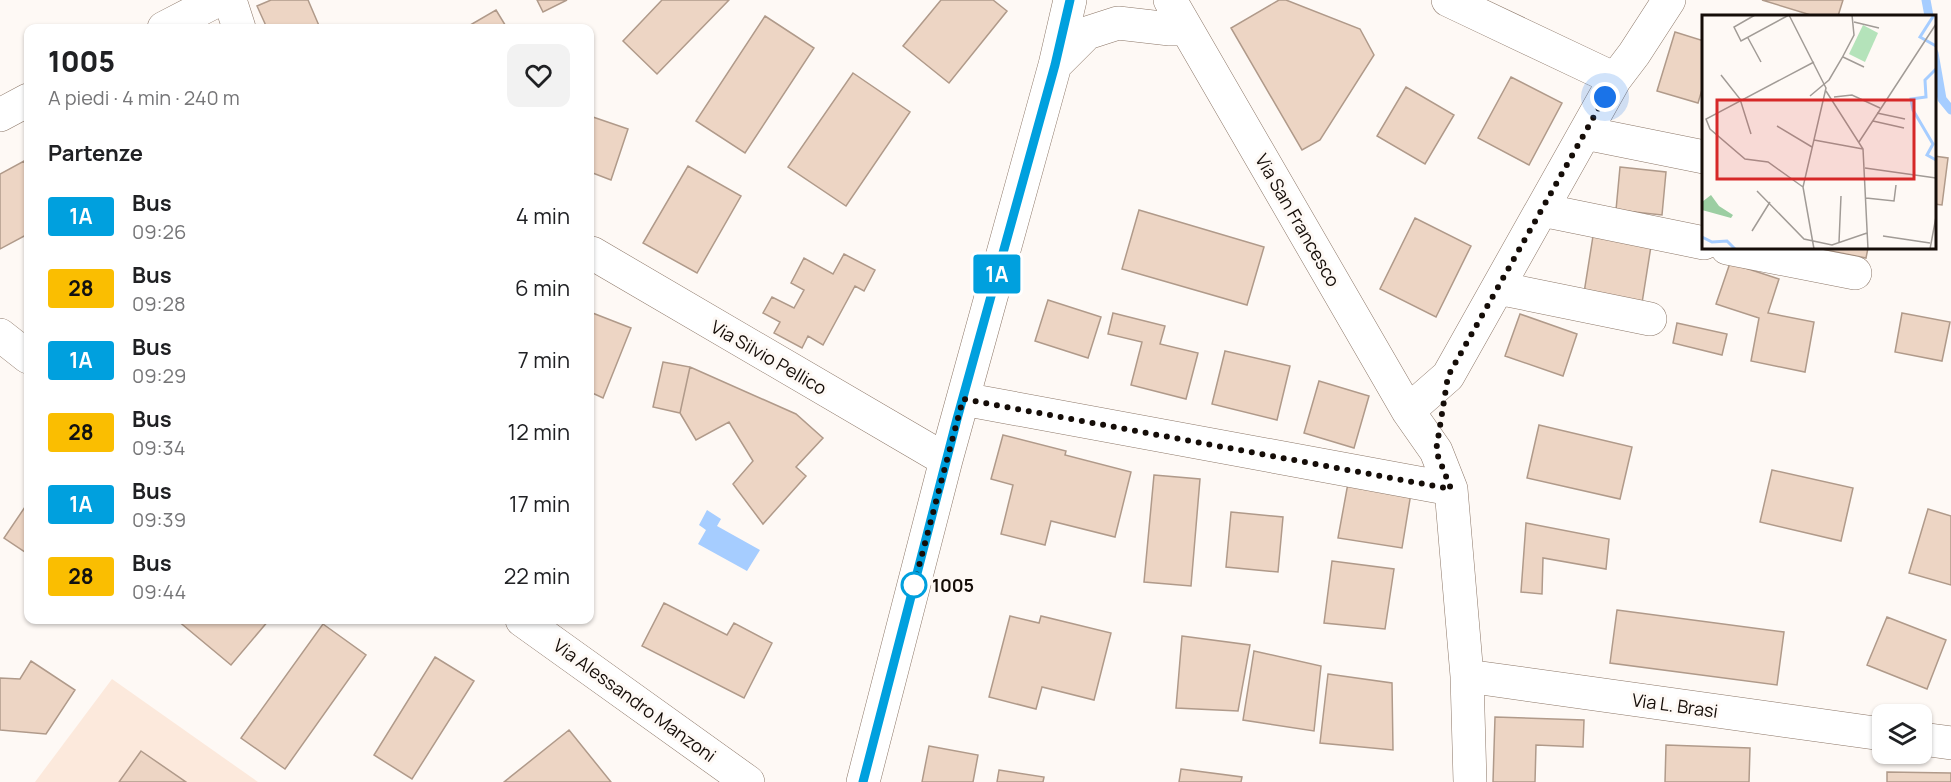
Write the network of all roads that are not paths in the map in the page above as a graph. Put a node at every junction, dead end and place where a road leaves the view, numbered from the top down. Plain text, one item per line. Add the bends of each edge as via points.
1 (218, 0) edge
2 (230, 0) edge
3 (1070, 0) edge
4 (1170, 0) edge
5 (1448, 0) edge
6 (1669, 0) edge
7 (172, 24) edge
8 (238, 24) edge
9 (1186, 29) junction
10 (1055, 65) junction
11 (1615, 79) junction
12 (24, 102) edge
13 (0, 115) edge
14 (1585, 133) junction
15 (1702, 157) edge
16 (1542, 210) junction
17 (1702, 243) edge
18 (1732, 249) edge
19 (594, 254) edge
20 (1855, 273) dead end
21 (1498, 288) junction
22 (1650, 320) dead end
23 (0, 335) edge
24 (24, 354) edge
25 (1448, 376) junction
26 (963, 399) junction
27 (1408, 411) junction
28 (1436, 451) junction
29 (946, 460) junction
30 (1451, 489) junction
31 (528, 624) edge
32 (1467, 676) junction
33 (1872, 733) edge
34 (1932, 740) edge
35 (1951, 743) edge
36 (748, 782) edge
37 (863, 782) edge
38 (1470, 782) edge

1 - 7 street
2 - 8 street
3 - 10 street
4 - 9 street, Via San Francesco
5 - 11 street
6 - 11 street
9 - 10 street via 1118,23 1087,33
9 - 27 street, Via San Francesco
10 - 26 street
11 - 14 street
12 - 13 street
14 - 15 street
14 - 16 street
16 - 17 street
16 - 21 street
18 - 20 street
19 - 29 street, Via Silvio Pellico
21 - 22 street
21 - 25 street
23 - 24 street
25 - 27 street
25 - 28 street
26 - 29 street
26 - 30 street
27 - 28 street, Via San Francesco
28 - 30 street, Via San Francesco
29 - 37 street
30 - 32 street, Via San Francesco
31 - 36 street, Via Alessandro Manzoni
32 - 33 street, Via L. Brasi
32 - 38 street, Via San Francesco
34 - 35 street

